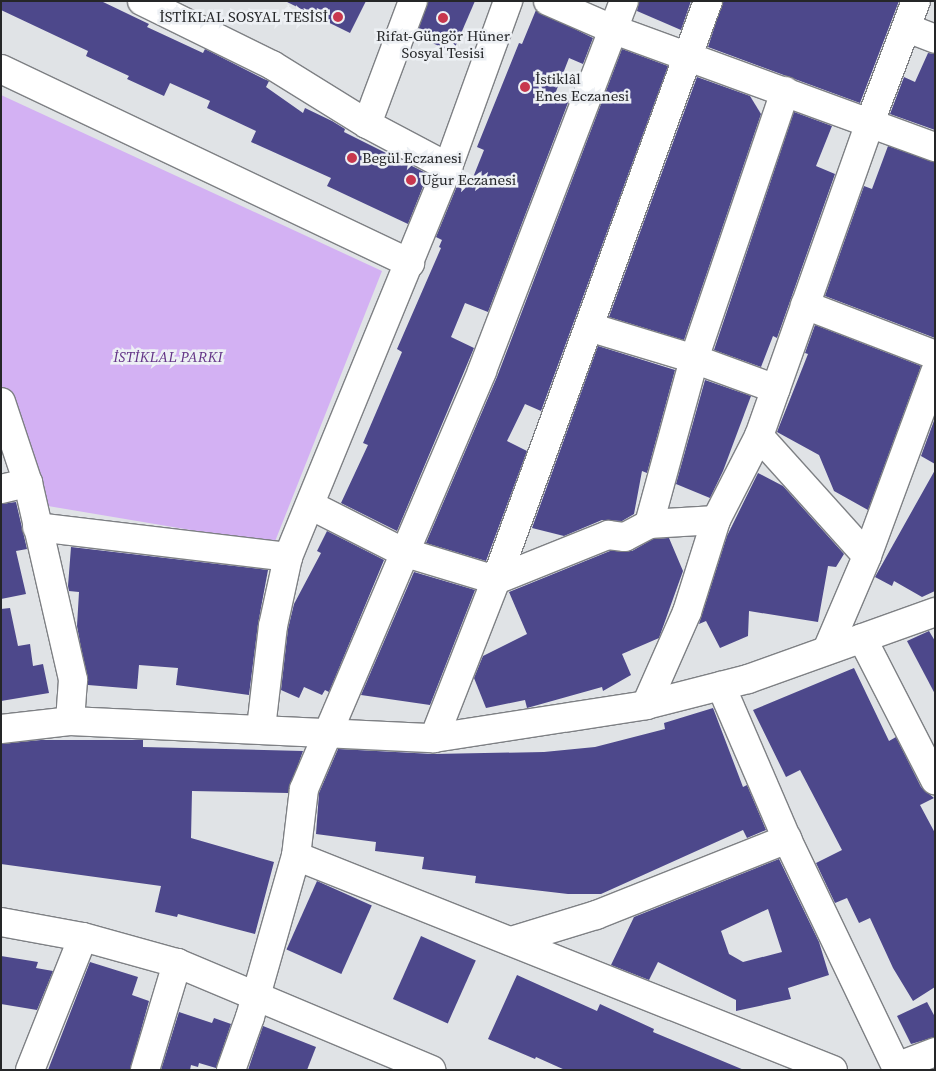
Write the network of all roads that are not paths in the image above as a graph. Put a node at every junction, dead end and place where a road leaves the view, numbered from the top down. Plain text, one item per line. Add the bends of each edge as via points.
1 (142, 1) edge
2 (413, 1) edge
3 (508, 1) edge
4 (548, 1) edge
5 (624, 1) edge
6 (708, 1) edge
7 (916, 1) edge
8 (907, 28) junction
9 (612, 29) junction
10 (935, 39) edge
11 (686, 55) junction
12 (1, 69) edge
13 (785, 91) junction
14 (870, 122) junction
15 (367, 124) junction
16 (935, 147) edge
17 (448, 167) junction
18 (410, 263) junction
19 (806, 305) junction
20 (590, 327) junction
21 (935, 354) edge
22 (694, 359) junction
23 (935, 372) edge
24 (776, 389) junction
25 (1, 402) edge
26 (759, 436) junction
27 (28, 483) junction
28 (1, 489) edge
29 (310, 505) junction
30 (716, 520) junction
31 (649, 524) junction
32 (37, 527) junction
33 (403, 552) junction
34 (867, 556) junction
35 (288, 557) junction
36 (496, 580) junction
37 (935, 612) edge
38 (862, 638) junction
39 (827, 650) junction
40 (720, 686) junction
41 (646, 705) junction
42 (70, 721) junction
43 (1, 728) edge
44 (261, 728) junction
45 (327, 732) junction
46 (434, 738) junction
47 (935, 780) edge
48 (787, 839) junction
49 (296, 856) junction
50 (1, 922) edge
51 (83, 937) junction
52 (511, 941) junction
53 (178, 963) junction
54 (256, 994) junction
55 (935, 1052) edge
56 (896, 1068) edge
57 (30, 1070) edge
58 (145, 1070) edge
59 (231, 1070) edge
60 (432, 1070) edge
61 (833, 1070) edge

1 - 15 street via 272,65
2 - 15 street
3 - 17 street
4 - 9 street
5 - 9 street
6 - 11 street
7 - 8 street
8 - 10 street
8 - 14 street
9 - 11 street
9 - 33 street via 482,371
11 - 13 street
11 - 20 street
12 - 18 street
13 - 14 street
13 - 22 street
14 - 16 street
14 - 19 street
15 - 17 street
17 - 18 street
18 - 29 street
19 - 21 street
19 - 24 street
20 - 22 street
20 - 36 street
22 - 24 street
22 - 31 street
23 - 34 street
24 - 26 street
25 - 27 street
26 - 30 street
26 - 34 street
27 - 28 street
27 - 32 street
29 - 33 street
29 - 35 street
30 - 31 street
30 - 41 street via 687,612
31 - 36 street via 626,537 608,535
32 - 35 street
32 - 42 street via 73,680
33 - 36 street
33 - 45 street
34 - 39 street
35 - 44 street via 273,626
36 - 46 street
37 - 38 street
38 - 39 street
38 - 47 street
39 - 40 street
40 - 41 street
40 - 48 street
41 - 46 street
42 - 43 street
42 - 44 street
44 - 45 street
45 - 46 street
45 - 49 street via 304,789
48 - 52 street via 596,915
48 - 56 street
49 - 52 street
49 - 54 street
50 - 51 street
51 - 53 street
51 - 57 street
52 - 61 street
53 - 54 street
53 - 58 street
54 - 59 street
54 - 60 street
55 - 56 street

